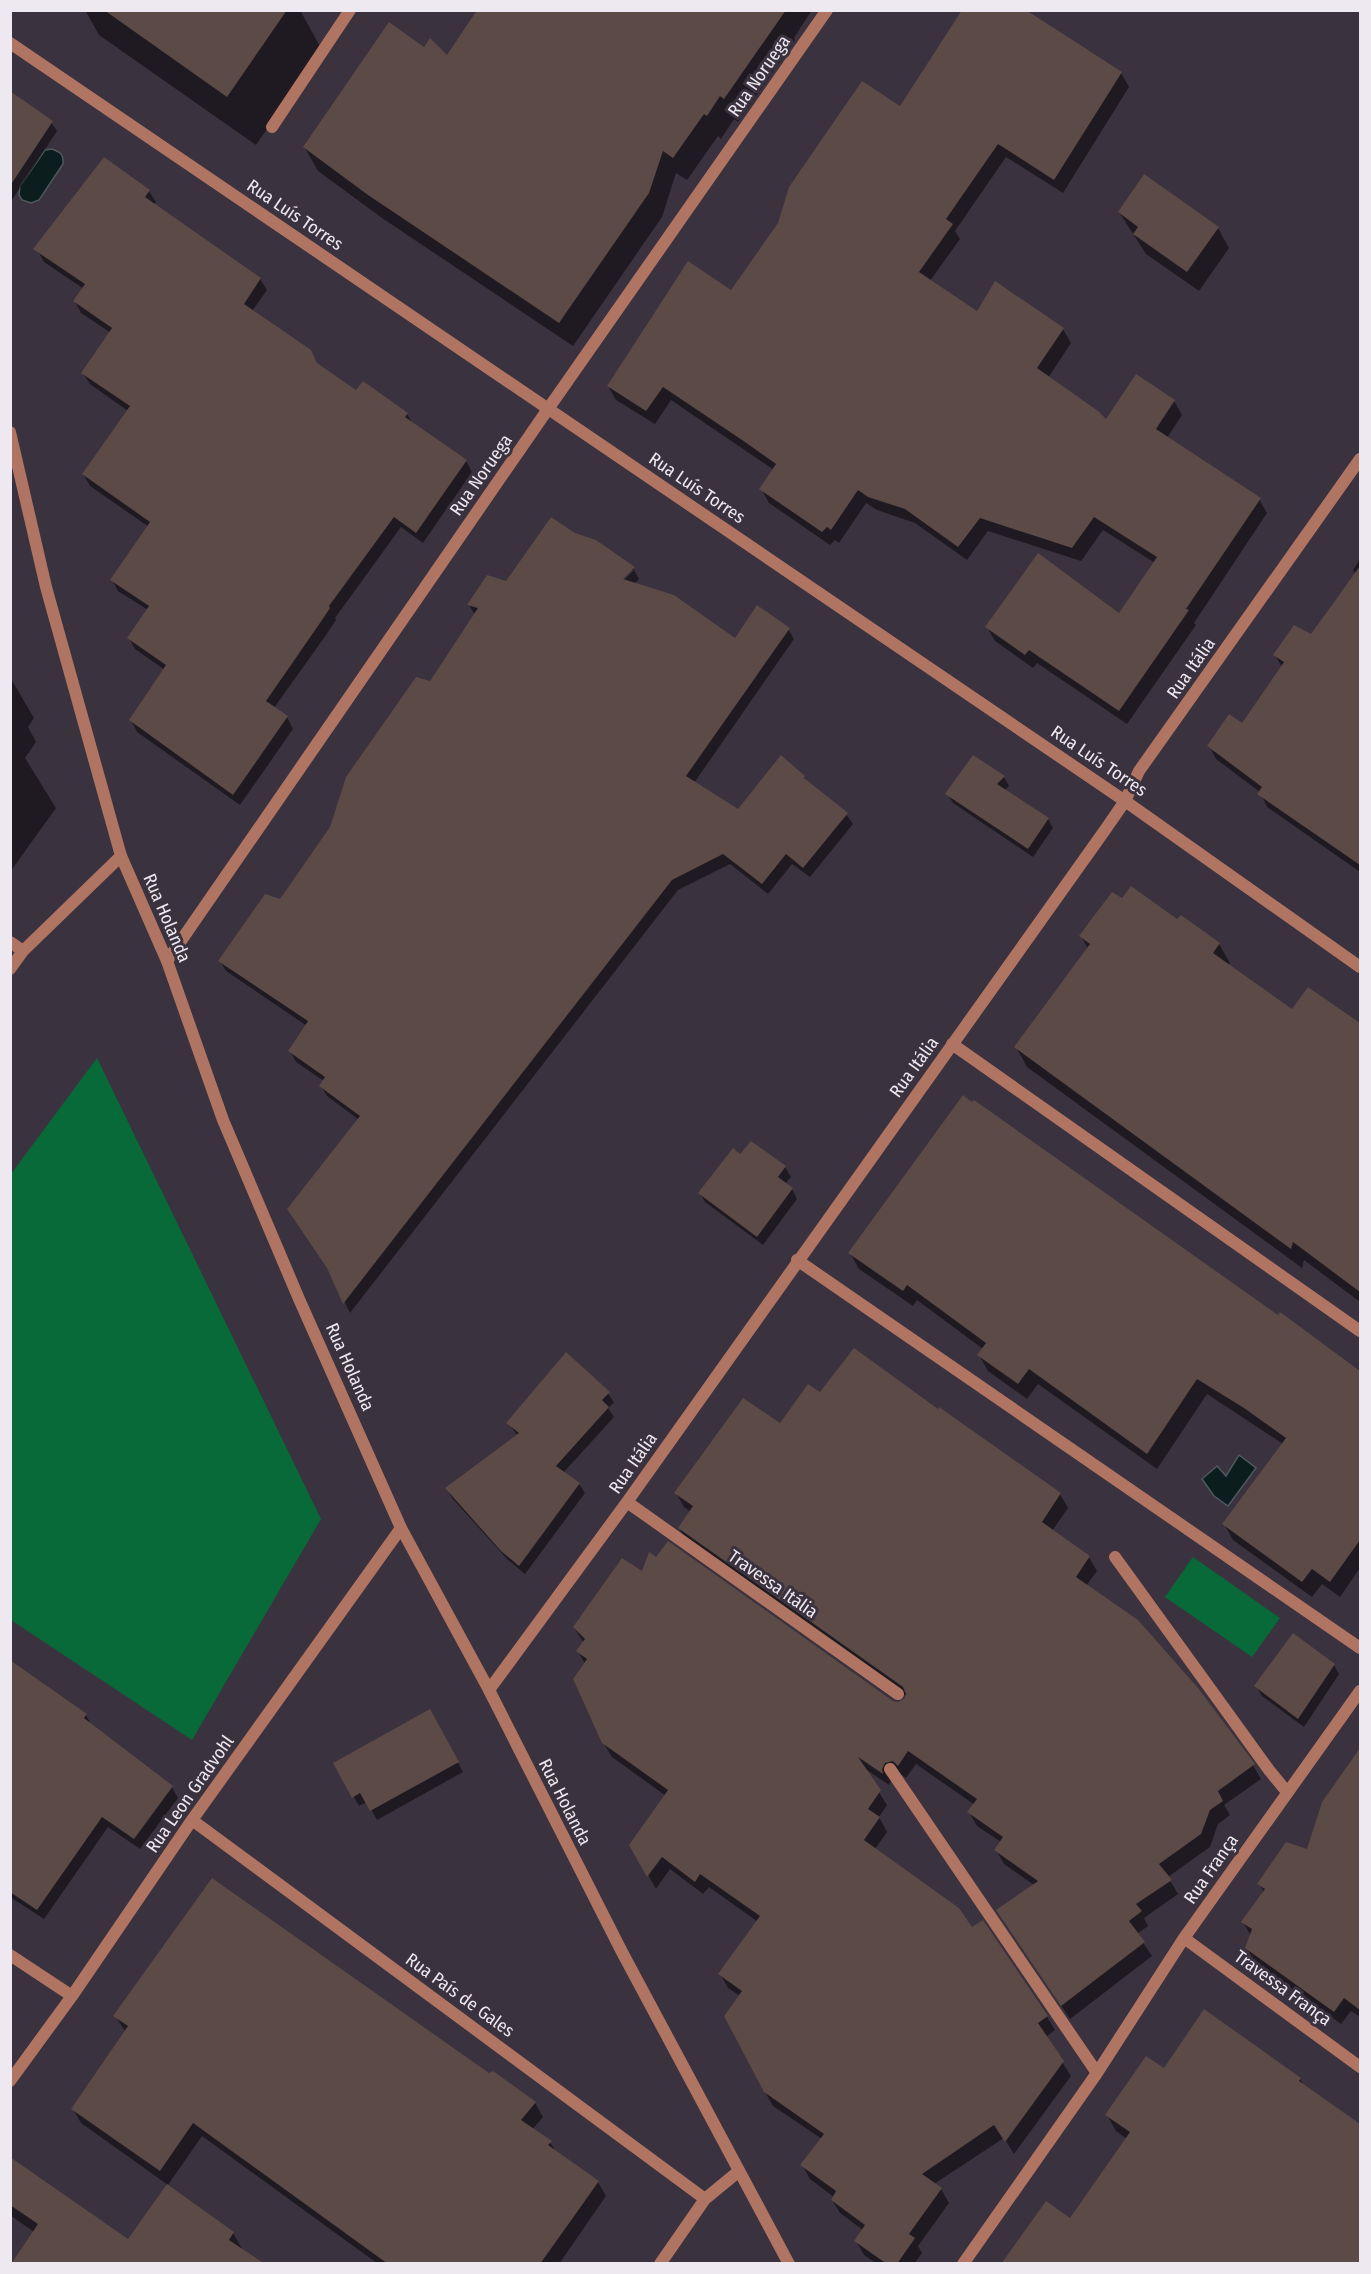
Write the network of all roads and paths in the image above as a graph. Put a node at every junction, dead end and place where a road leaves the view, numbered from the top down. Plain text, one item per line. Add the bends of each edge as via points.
1 (350, 10) edge
2 (827, 10) edge
3 (10, 43) edge
4 (272, 127) dead end
5 (548, 409) junction
6 (10, 432) edge
7 (1360, 459) edge
8 (1125, 801) junction
9 (120, 856) junction
10 (10, 942) edge
11 (23, 951) junction
12 (167, 961) junction
13 (1360, 967) edge
14 (10, 969) edge
15 (952, 1044) junction
16 (797, 1260) junction
17 (1360, 1331) edge
18 (627, 1502) junction
19 (401, 1528) junction
20 (1115, 1557) dead end
21 (1360, 1648) edge
22 (489, 1690) junction
23 (1360, 1691) edge
24 (898, 1694) dead end
25 (890, 1769) dead end
26 (1287, 1792) junction
27 (192, 1820) junction
28 (1184, 1938) junction
29 (10, 1955) edge
30 (72, 1996) junction
31 (1360, 2067) edge
32 (1097, 2073) junction
33 (10, 2081) edge
34 (739, 2171) junction
35 (705, 2199) junction
36 (660, 2264) edge
37 (789, 2264) edge
38 (963, 2264) edge

1 - 4 street
2 - 5 street, Rua Noruega
3 - 5 street, Rua Luís Torres
5 - 8 street, Rua Luís Torres
5 - 12 street, Rua Noruega
6 - 9 street, Rua Holanda via 46,587
7 - 8 street, Rua Itália via 1139,771
8 - 13 street, Rua Luís Torres
8 - 15 street, Rua Itália
9 - 11 street
9 - 12 street, Rua Holanda
10 - 11 street
11 - 14 street
12 - 19 street, Rua Holanda via 223,1120
15 - 16 street, Rua Itália
15 - 17 street
16 - 18 street, Rua Itália
16 - 21 street
18 - 22 street, Rua Itália
18 - 24 street, Travessa Itália
19 - 22 street, Rua Holanda
19 - 27 street, Rua Leon Gradvohl
20 - 26 street
22 - 34 street, Rua Holanda
23 - 26 street, Rua França
25 - 32 street
26 - 28 street, Rua França
27 - 30 street, Rua Leon Gradvohl
27 - 35 street, Rua País de Gales
28 - 31 street, Travessa França
28 - 32 street, Rua França
29 - 30 street
30 - 33 street, Rua Leon Gradvohl
32 - 38 street, Rua França
34 - 35 street
34 - 37 street, Rua Holanda
35 - 36 street

